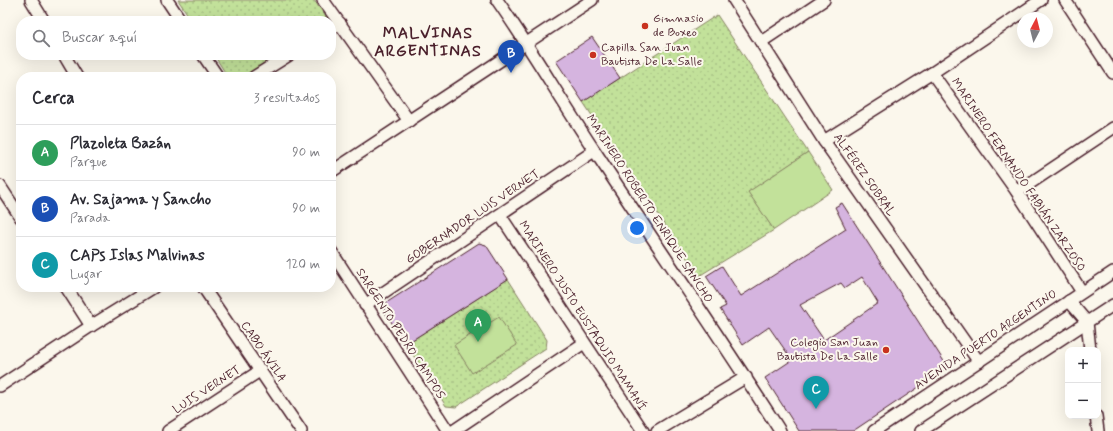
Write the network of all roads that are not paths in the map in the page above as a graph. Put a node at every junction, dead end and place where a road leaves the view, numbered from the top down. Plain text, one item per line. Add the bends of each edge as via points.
1 (31, 0) edge
2 (167, 0) edge
3 (323, 0) edge
4 (497, 0) edge
5 (592, 0) edge
6 (734, 0) edge
7 (824, 0) edge
8 (1041, 0) edge
9 (1065, 0) edge
10 (41, 16) edge
11 (178, 16) edge
12 (330, 16) edge
13 (336, 27) edge
14 (527, 42) junction
15 (761, 42) junction
16 (67, 60) edge
17 (206, 60) edge
18 (281, 60) edge
19 (74, 72) edge
20 (215, 72) edge
21 (262, 72) edge
22 (932, 72) junction
23 (1113, 73) edge
24 (409, 121) junction
25 (1113, 128) edge
26 (824, 141) junction
27 (594, 151) junction
28 (336, 169) edge
29 (0, 186) edge
30 (1017, 192) junction
31 (16, 210) edge
32 (500, 215) junction
33 (336, 260) edge
34 (1113, 272) edge
35 (69, 292) edge
36 (146, 292) edge
37 (206, 292) edge
38 (1082, 292) junction
39 (1069, 301) junction
40 (365, 305) junction
41 (1113, 305) edge
42 (1087, 322) junction
43 (91, 326) junction
44 (584, 343) junction
45 (1090, 347) edge
46 (979, 362) junction
47 (261, 370) junction
48 (746, 377) junction
49 (0, 386) edge
50 (1096, 419) edge
51 (168, 431) edge
52 (301, 431) edge
53 (448, 431) edge
54 (453, 431) edge
55 (643, 431) edge
56 (657, 431) edge
57 (780, 431) edge
58 (874, 431) edge
59 (921, 431) edge
60 (1098, 431) edge

1 - 10 street
2 - 11 street
3 - 12 street
4 - 14 street, MARINERO ROBERTO ENRIQUE SANCHO
5 - 14 street
6 - 15 street, ALFÉREZ SOBRAL
7 - 15 street
8 - 22 street
9 - 23 street
13 - 24 street
14 - 24 street
14 - 27 street, MARINERO ROBERTO ENRIQUE SANCHO
15 - 26 street, ALFÉREZ SOBRAL
16 - 19 street
17 - 20 street
18 - 21 street
22 - 26 street
22 - 30 street, MARINERO FERNANDO FABIÁN ZARZOSO
24 - 28 street
25 - 30 street
26 - 46 street, ALFÉREZ SOBRAL
27 - 32 street, GOBERNADOR LUIS VERNET
27 - 48 street, MARINERO ROBERTO ENRIQUE SANCHO
29 - 31 street
30 - 38 street, MARINERO FERNANDO FABIÁN ZARZOSO
32 - 40 street, GOBERNADOR LUIS VERNET
32 - 44 street, MARINERO JUSTO EUSTAQUIO MAMANÍ
33 - 40 street, SARGENTO PEDRO CAMPOS
34 - 38 street, AVENIDA PUERTO ARGENTINO
35 - 43 street
36 - 43 street
37 - 47 street, CABO ÁVILA
38 - 39 street, AVENIDA PUERTO ARGENTINO
39 - 42 street
39 - 46 street, AVENIDA PUERTO ARGENTINO
40 - 53 street, SARGENTO PEDRO CAMPOS
41 - 42 street
42 - 45 street
42 - 59 street
43 - 49 street
44 - 54 street
44 - 55 street, MARINERO JUSTO EUSTAQUIO MAMANÍ
46 - 58 street, AVENIDA PUERTO ARGENTINO
47 - 51 street, LUIS VERNET
47 - 52 street, CABO ÁVILA
48 - 56 street
48 - 57 street, MARINERO ROBERTO ENRIQUE SANCHO
50 - 60 street

